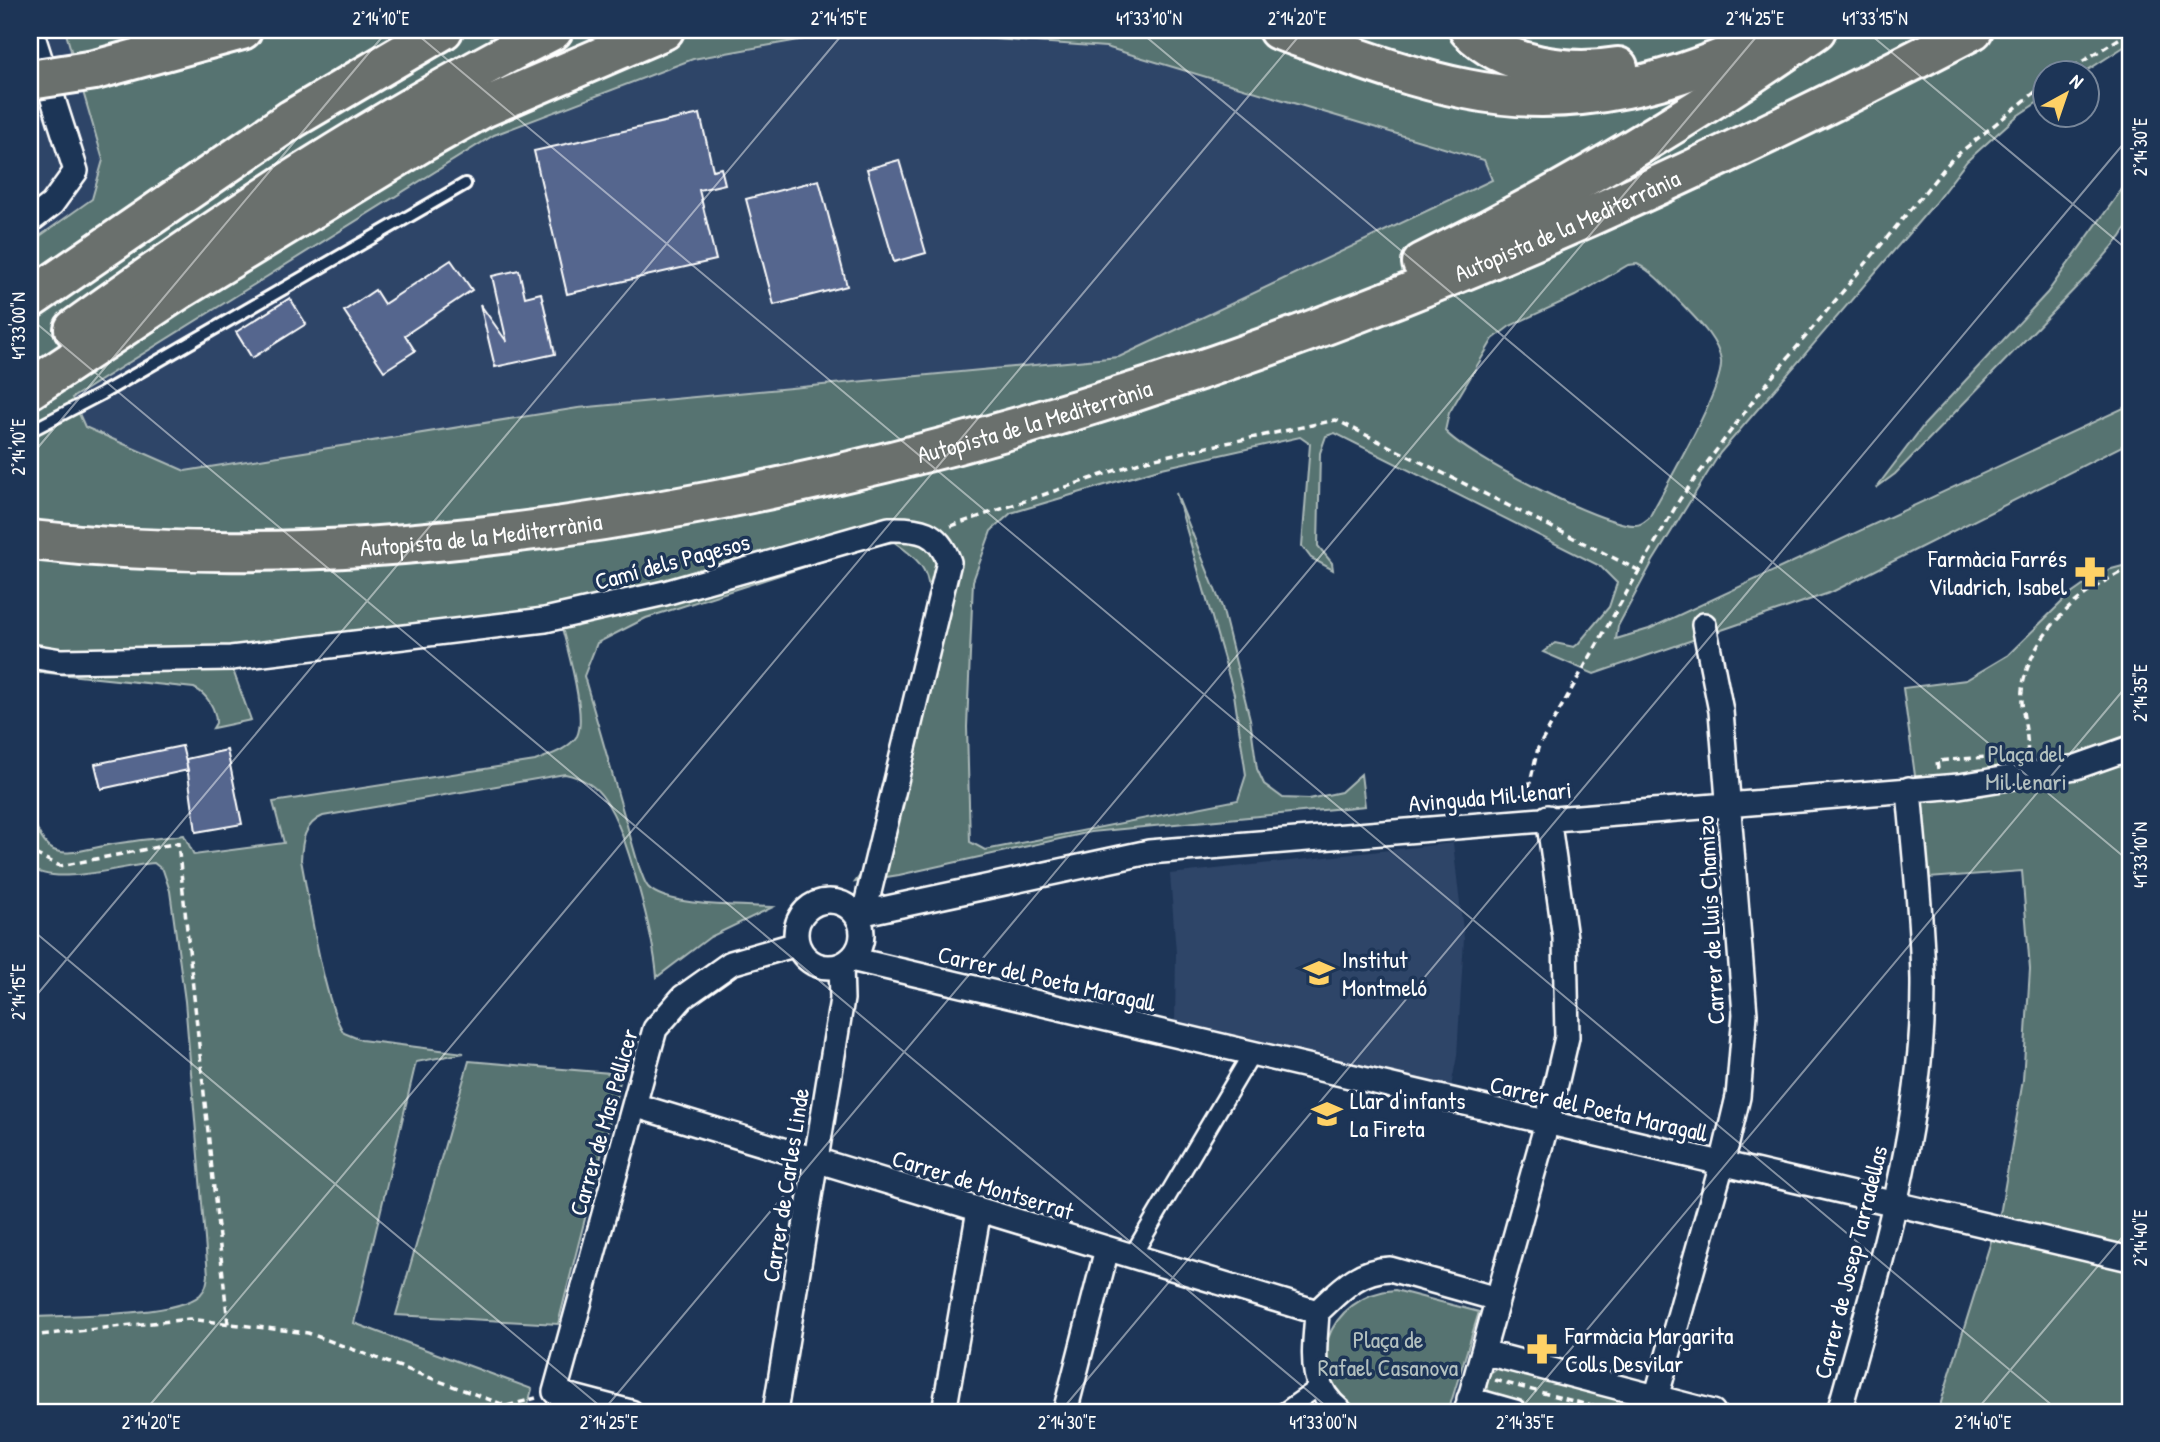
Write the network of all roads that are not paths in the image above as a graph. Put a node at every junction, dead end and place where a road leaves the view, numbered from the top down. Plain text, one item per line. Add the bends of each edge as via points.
1 (31, 30) edge
2 (242, 30) edge
3 (443, 30) edge
4 (553, 30) edge
5 (664, 30) edge
6 (1278, 30) edge
7 (1469, 30) edge
8 (1732, 30) edge
9 (1784, 30) edge
10 (1816, 30) edge
11 (1973, 30) edge
12 (30, 80) edge
13 (466, 184) dead end
14 (30, 221) edge
15 (30, 299) edge
16 (30, 361) edge
17 (30, 389) edge
18 (30, 431) edge
19 (825, 479) junction
20 (30, 540) edge
21 (1704, 625) dead end
22 (30, 656) edge
23 (2130, 748) edge
24 (1909, 789) junction
25 (1730, 803) junction
26 (1548, 817) junction
27 (862, 916) junction
28 (797, 944) junction
29 (846, 962) junction
30 (1252, 1053) junction
31 (634, 1105) junction
32 (1547, 1123) junction
33 (816, 1161) junction
34 (1723, 1164) junction
35 (1896, 1204) junction
36 (979, 1210) junction
37 (1107, 1249) junction
38 (1132, 1256) junction
39 (2130, 1259) edge
40 (1497, 1299) junction
41 (1317, 1312) junction
42 (1483, 1352) junction
43 (1320, 1386) junction
44 (1654, 1405) edge
45 (1467, 1406) edge
46 (631, 1412) edge
47 (775, 1412) edge
48 (944, 1412) edge
49 (1065, 1412) edge
50 (1283, 1412) edge
51 (1341, 1412) edge
52 (1515, 1412) edge
53 (1713, 1412) edge
54 (1839, 1412) edge

1 - 14 street via 76,172 52,204
2 - 12 highway, bridge via 95,70
3 - 15 highway via 292,120
4 - 16 highway via 436,92 291,180 172,258
5 - 17 highway via 483,108 419,144 179,290
6 - 9 highway via 1344,55 1468,89 1560,97 1619,91 1676,77
7 - 8 highway via 1503,53 1528,62 1589,72 1635,64
10 - 19 highway via 1607,165 1386,281 1215,349 1011,413
11 - 19 highway, Autopista de la Mediterrània via 1730,153 1364,313 1048,419
13 - 18 lane
19 - 20 highway, Autopista de la Mediterrània via 622,519 318,550 116,550
21 - 25 street, Carrer de Lluís Chamizo via 1721,711
22 - 27 street, Camí dels Pagesos via 61,661 231,659 545,620 665,593 889,529 916,528 944,547 949,562
23 - 24 street, Avinguda Mil·lenari via 2076,767
24 - 25 street, Avinguda Mil·lenari
24 - 35 street, Carrer de Josep Tarradellas via 1923,981 1916,1084
25 - 26 street, Avinguda Mil·lenari
25 - 34 street, Carrer de Lluís Chamizo via 1745,1014 1738,1097
26 - 27 street, Avinguda Mil·lenari via 1149,852
26 - 32 street via 1565,938 1567,1037
27 - 28 street via 842,903 819,902 800,917
27 - 29 street via 862,939
28 - 29 street via 803,955 819,966
28 - 31 street, Carrer de Mas Pellicer via 731,963 683,997 655,1029
29 - 30 street, Carrer del Poeta Maragall
29 - 33 street, Carrer de Carles Linde
30 - 32 street, Carrer del Poeta Maragall
30 - 38 street
31 - 33 street, Carrer de Montserrat
31 - 46 street, Carrer de Mas Pellicer via 555,1392
32 - 34 street, Carrer del Poeta Maragall
32 - 40 street
33 - 36 street, Carrer de Montserrat
33 - 47 street, Carrer de Carles Linde
34 - 35 street, Carrer del Poeta Maragall
34 - 44 street, Carrer de Lluís Chamizo
35 - 39 street, Carrer del Poeta Maragall
35 - 54 street, Carrer de Josep Tarradellas
36 - 37 street, Carrer de Montserrat
36 - 48 street
37 - 38 street, Carrer de Montserrat
37 - 49 street
38 - 41 street, Carrer de Montserrat
40 - 41 street via 1390,1269 1374,1270 1354,1278
40 - 42 street
41 - 43 street via 1314,1370
42 - 44 street
42 - 45 street
43 - 50 street
43 - 51 street via 1325,1400
44 - 53 street
45 - 52 street

